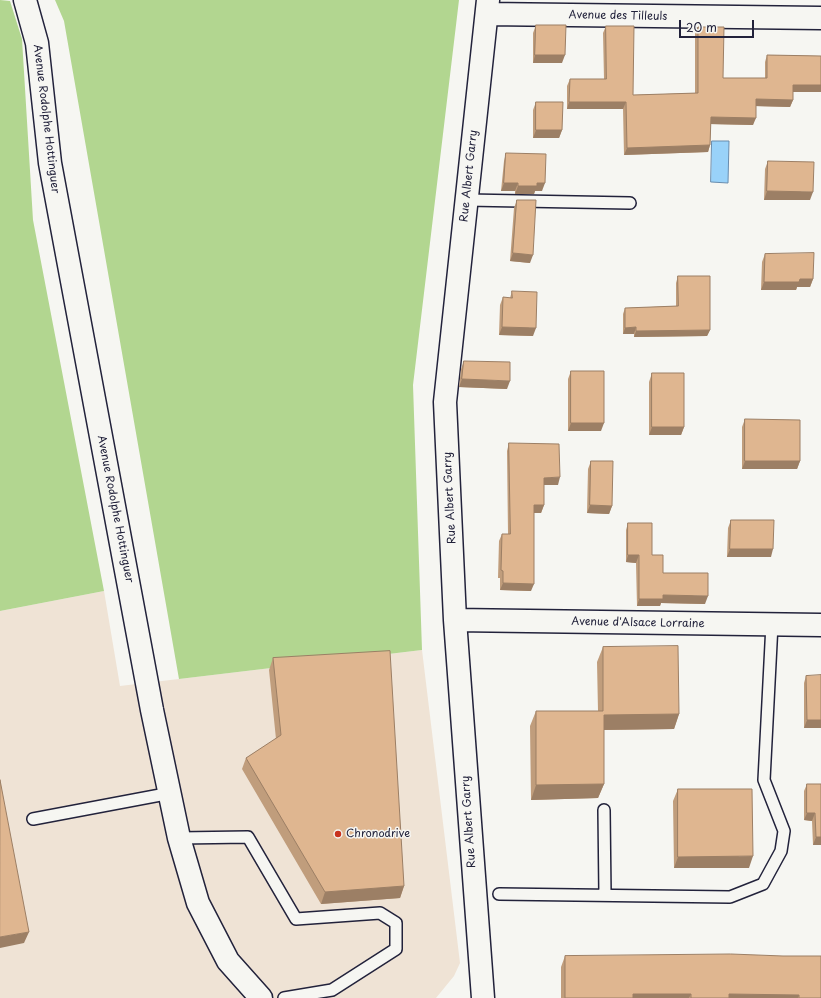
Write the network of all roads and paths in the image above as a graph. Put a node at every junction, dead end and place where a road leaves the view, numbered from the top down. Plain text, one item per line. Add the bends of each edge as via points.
1 (24, 0) edge
2 (488, 7) edge
3 (821, 18) edge
4 (467, 200) junction
5 (630, 203) dead end
6 (455, 620) junction
7 (772, 624) junction
8 (821, 625) edge
9 (170, 793) junction
10 (604, 810) dead end
11 (33, 819) dead end
12 (179, 838) junction
13 (498, 894) dead end
14 (605, 895) junction
15 (261, 998) edge
16 (284, 998) edge
17 (483, 998) edge

1 - 9 street, Avenue Rodolphe Hottinguer via 38,43 50,162
2 - 3 street, Avenue des Tilleuls
2 - 4 street, Rue Albert Garry
4 - 5 lane
4 - 6 street, Rue Albert Garry via 445,402
6 - 7 street, Avenue d'Alsace Lorraine
6 - 17 street, Rue Albert Garry
7 - 8 street, Avenue d'Alsace Lorraine
7 - 14 lane via 764,780 784,832 781,851 763,884 730,896
9 - 11 lane
9 - 12 street, Avenue Rodolphe Hottinguer
10 - 14 lane
12 - 15 street, Avenue Rodolphe Hottinguer via 198,903 228,961
12 - 16 lane via 248,837 296,919 380,914 396,923 396,949 332,990
13 - 14 lane

